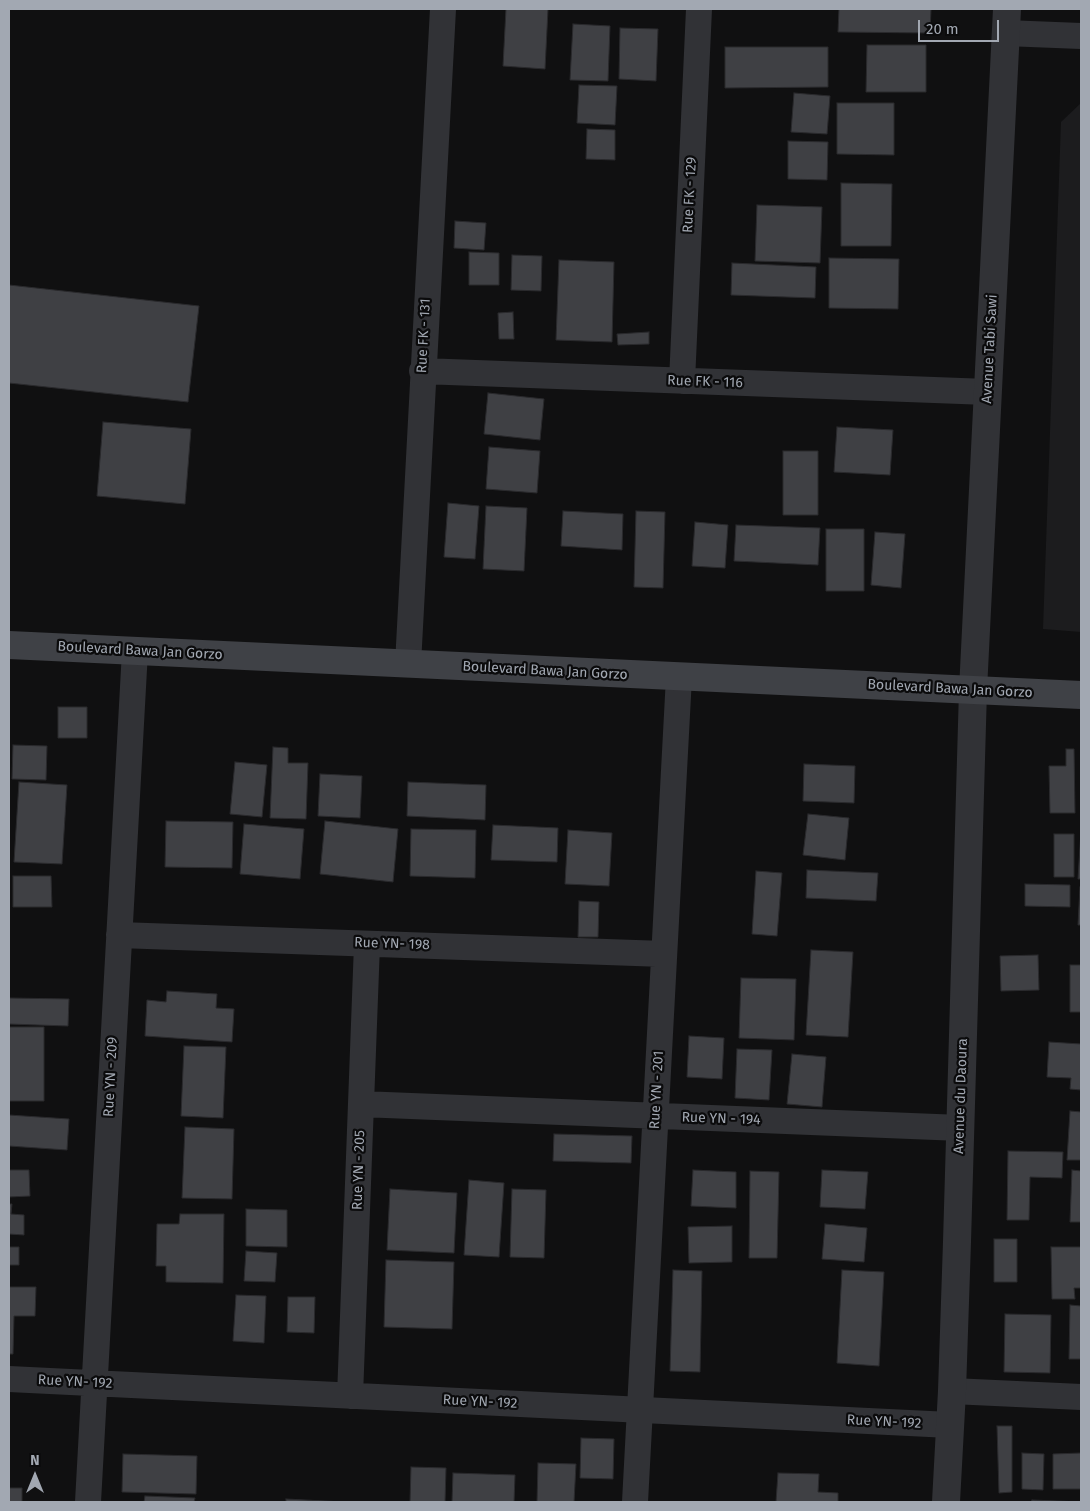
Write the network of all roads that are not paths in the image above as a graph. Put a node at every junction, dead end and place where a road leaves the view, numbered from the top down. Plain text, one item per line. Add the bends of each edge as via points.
1 (443, 9) edge
2 (699, 9) edge
3 (1006, 21) edge
4 (1081, 36) edge
5 (422, 371) junction
6 (682, 381) junction
7 (988, 392) junction
8 (9, 645) edge
9 (135, 651) junction
10 (408, 664) junction
11 (679, 677) junction
12 (973, 690) junction
13 (1081, 695) edge
14 (119, 935) junction
15 (367, 944) junction
16 (664, 954) junction
17 (361, 1104) junction
18 (655, 1116) junction
19 (961, 1128) junction
20 (9, 1379) edge
21 (95, 1383) junction
22 (952, 1391) junction
23 (350, 1396) junction
24 (1081, 1396) edge
25 (640, 1410) junction
26 (950, 1425) junction
27 (88, 1502) edge
28 (635, 1502) edge
29 (946, 1502) edge

1 - 5 street, Rue FK - 131
2 - 6 street, Rue FK - 129
3 - 4 street
3 - 7 street, Avenue Tabi Sawi
5 - 6 street, Rue FK - 116
5 - 10 street, Rue FK - 131
6 - 7 street, Rue FK - 116
7 - 12 street, Avenue Tabi Sawi
8 - 9 main road, Boulevard Bawa Jan Gorzo
9 - 10 main road, Boulevard Bawa Jan Gorzo
9 - 14 street, Rue YN - 209
10 - 11 main road, Boulevard Bawa Jan Gorzo
11 - 12 main road, Boulevard Bawa Jan Gorzo
11 - 16 street, Rue YN - 201
12 - 13 main road, Boulevard Bawa Jan Gorzo
12 - 19 street, Avenue du Daoura
14 - 15 street, Rue YN- 198
14 - 21 street, Rue YN - 209
15 - 16 street, Rue YN- 198
15 - 17 street, Rue YN - 205
16 - 18 street, Rue YN - 201
17 - 18 street, Rue YN - 194
17 - 23 street, Rue YN - 205
18 - 19 street, Rue YN - 194
18 - 25 street, Rue YN - 201
19 - 22 street, Avenue du Daoura
20 - 21 street, Rue YN- 192
21 - 23 street, Rue YN- 192
21 - 27 street, Rue YN - 209
22 - 24 street
22 - 26 street, Avenue du Daoura
23 - 25 street, Rue YN- 192
25 - 26 street, Rue YN- 192
25 - 28 street, Rue YN - 201
26 - 29 street, Avenue du Daoura

